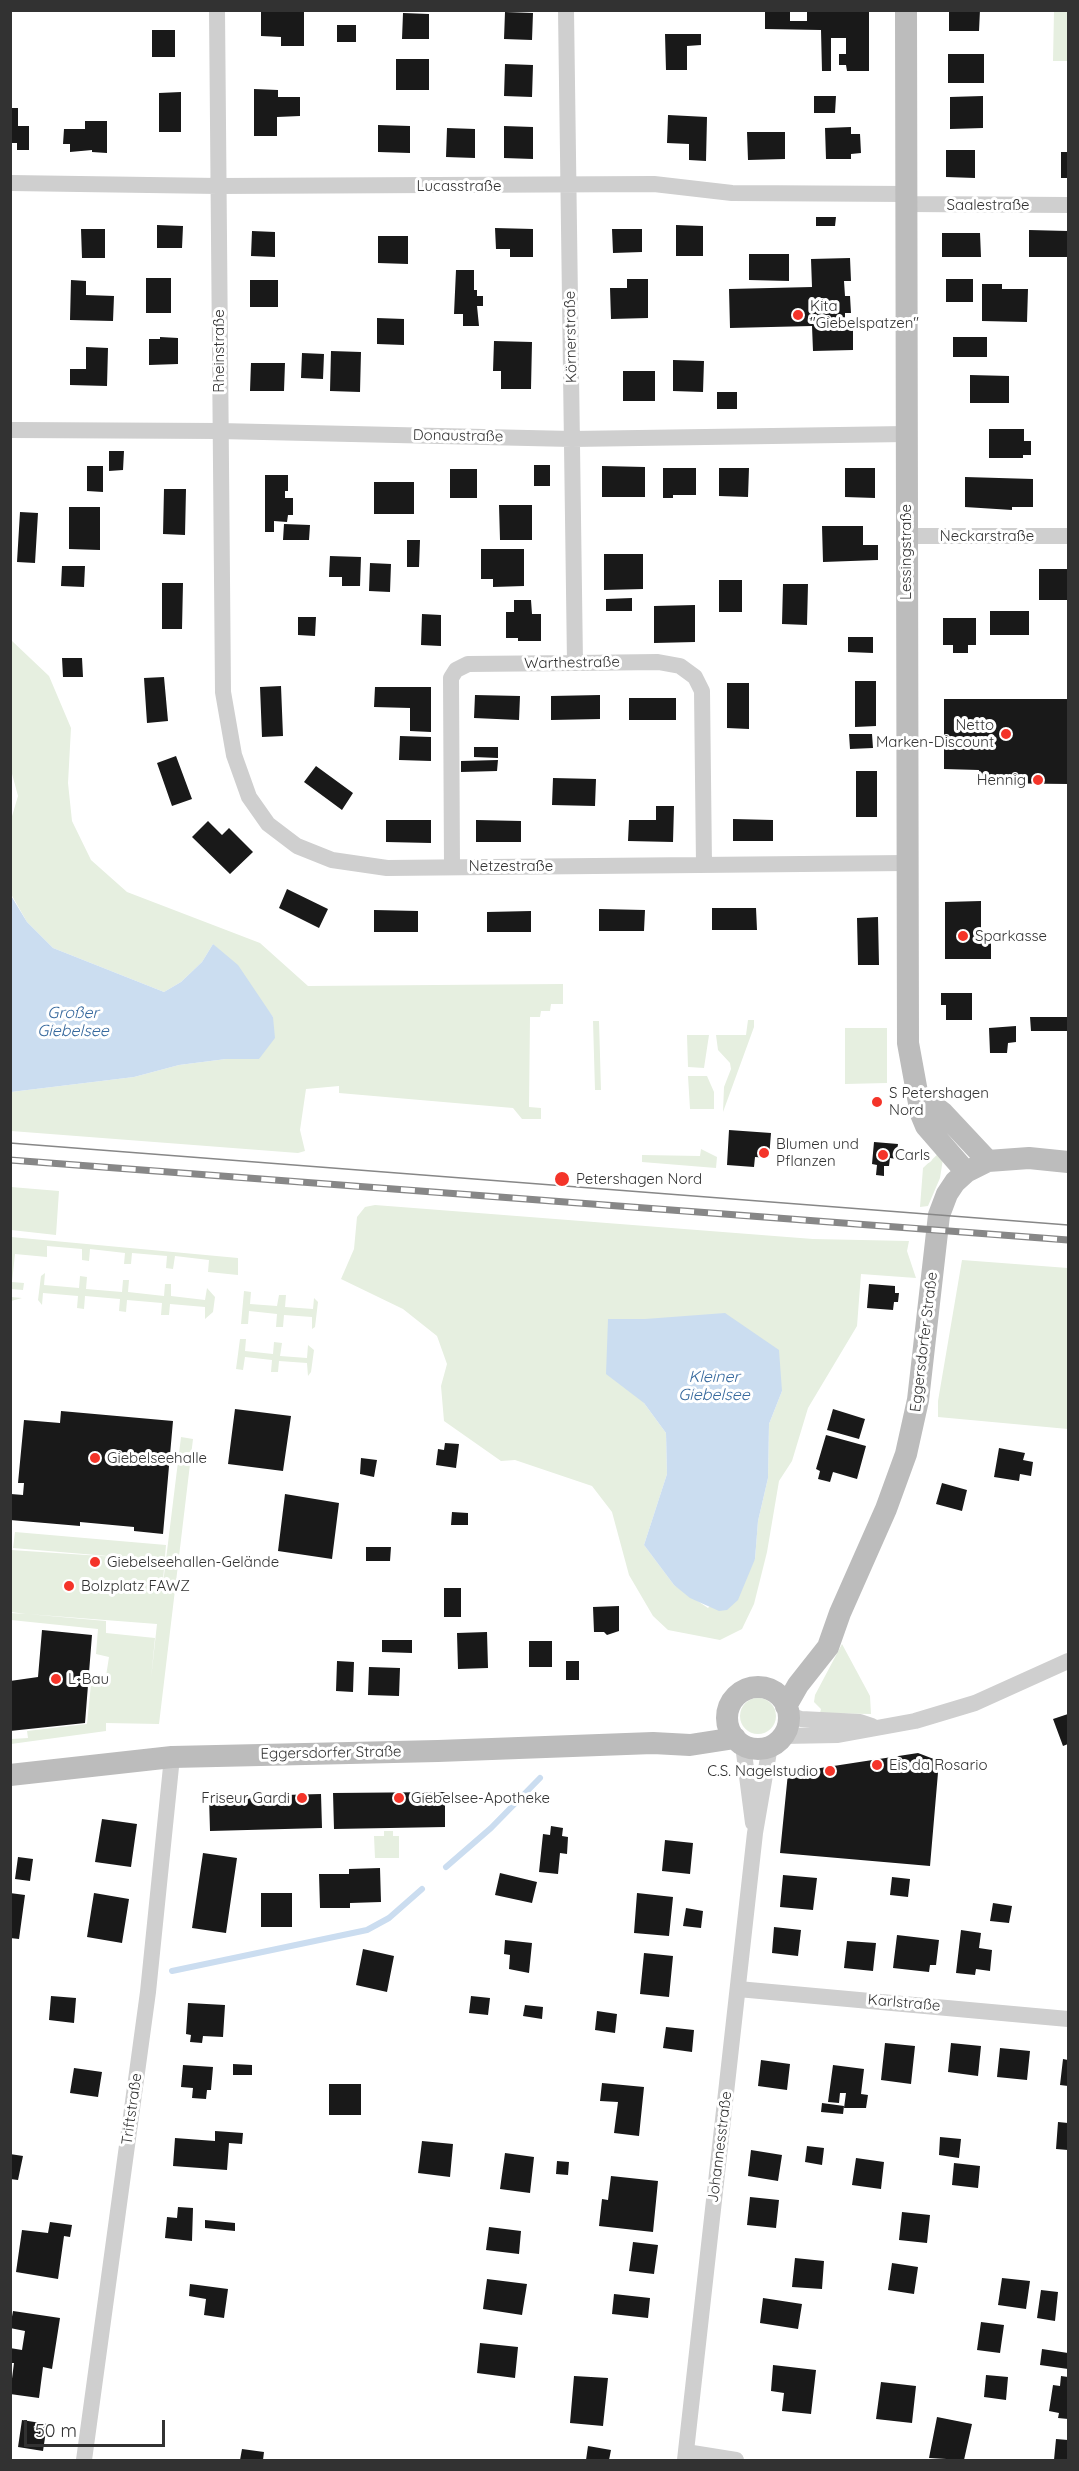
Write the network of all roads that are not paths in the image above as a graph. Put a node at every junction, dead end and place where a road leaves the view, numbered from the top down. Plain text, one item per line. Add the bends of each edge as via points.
1 (217, 10) edge
2 (566, 10) edge
3 (906, 10) edge
4 (10, 183) edge
5 (218, 186) junction
6 (568, 186) junction
7 (907, 199) junction
8 (1068, 205) edge
9 (10, 430) edge
10 (219, 431) junction
11 (906, 434) junction
12 (572, 439) junction
13 (906, 536) junction
14 (1068, 536) edge
15 (575, 663) junction
16 (223, 692) joint
17 (906, 863) junction
18 (704, 865) junction
19 (452, 867) junction
20 (917, 1093) junction
21 (988, 1161) junction
22 (1068, 1162) edge
23 (966, 1172) junction
24 (840, 1613) junction
25 (1068, 1661) edge
26 (766, 1688) junction
27 (730, 1706) junction
28 (782, 1726) junction
29 (739, 1741) junction
30 (653, 1743) junction
31 (172, 1757) junction
32 (10, 1775) edge
33 (755, 1833) junction
34 (738, 1989) junction
35 (1068, 2019) edge
36 (686, 2456) edge
37 (84, 2460) edge
38 (736, 2460) edge

1 - 5 street, Rheinstraße
2 - 6 street, Körnerstraße
3 - 7 street, Lessingstraße
4 - 5 street, Lucasstraße
5 - 6 street, Lucasstraße
5 - 10 street, Rheinstraße
6 - 7 street, Lucasstraße via 654,184 732,193
6 - 12 street, Körnerstraße
7 - 8 street, Saalestraße
7 - 11 street, Lessingstraße
9 - 10 street, Donaustraße
10 - 12 street, Donaustraße
10 - 16 street, Rheinstraße
11 - 12 street, Donaustraße
11 - 13 street, Lessingstraße
12 - 15 street, Körnerstraße
13 - 14 street, Neckarstraße
13 - 17 street, Lessingstraße
15 - 18 street, Warthestraße via 658,662 680,666 694,677 702,691
15 - 19 street, Warthestraße via 468,664 451,678
16 - 19 street, Netzestraße via 234,755 249,797 268,824 290,841 332,860 358,865
17 - 18 street, Netzestraße
17 - 20 street, Lessingstraße via 908,1043
18 - 19 street, Netzestraße
20 - 21 street via 944,1113
20 - 23 street, Lessingstraße via 926,1126
21 - 22 street, Eggersdorfer Straße via 1029,1158
21 - 23 street, Eggersdorfer Straße
23 - 24 street, Eggersdorfer Straße via 955,1182 939,1215 918,1400 906,1454
24 - 26 street, Eggersdorfer Straße via 796,1666
24 - 28 street, Eggersdorfer Straße via 828,1647 798,1685
25 - 28 street via 975,1703 915,1721 838,1735
26 - 27 street via 744,1690
26 - 28 street via 778,1695
27 - 29 street via 728,1726
27 - 30 street, Eggersdorfer Straße via 711,1724
28 - 29 street via 757,1749
28 - 33 street, Johannesstraße
29 - 30 street, Eggersdorfer Straße
29 - 33 street, Johannesstraße
30 - 31 street, Eggersdorfer Straße
31 - 32 street, Eggersdorfer Straße
31 - 37 street, Triftstraße via 148,1992
33 - 34 street, Johannesstraße
34 - 35 street, Karlstraße
34 - 36 street, Johannesstraße
36 - 38 street

